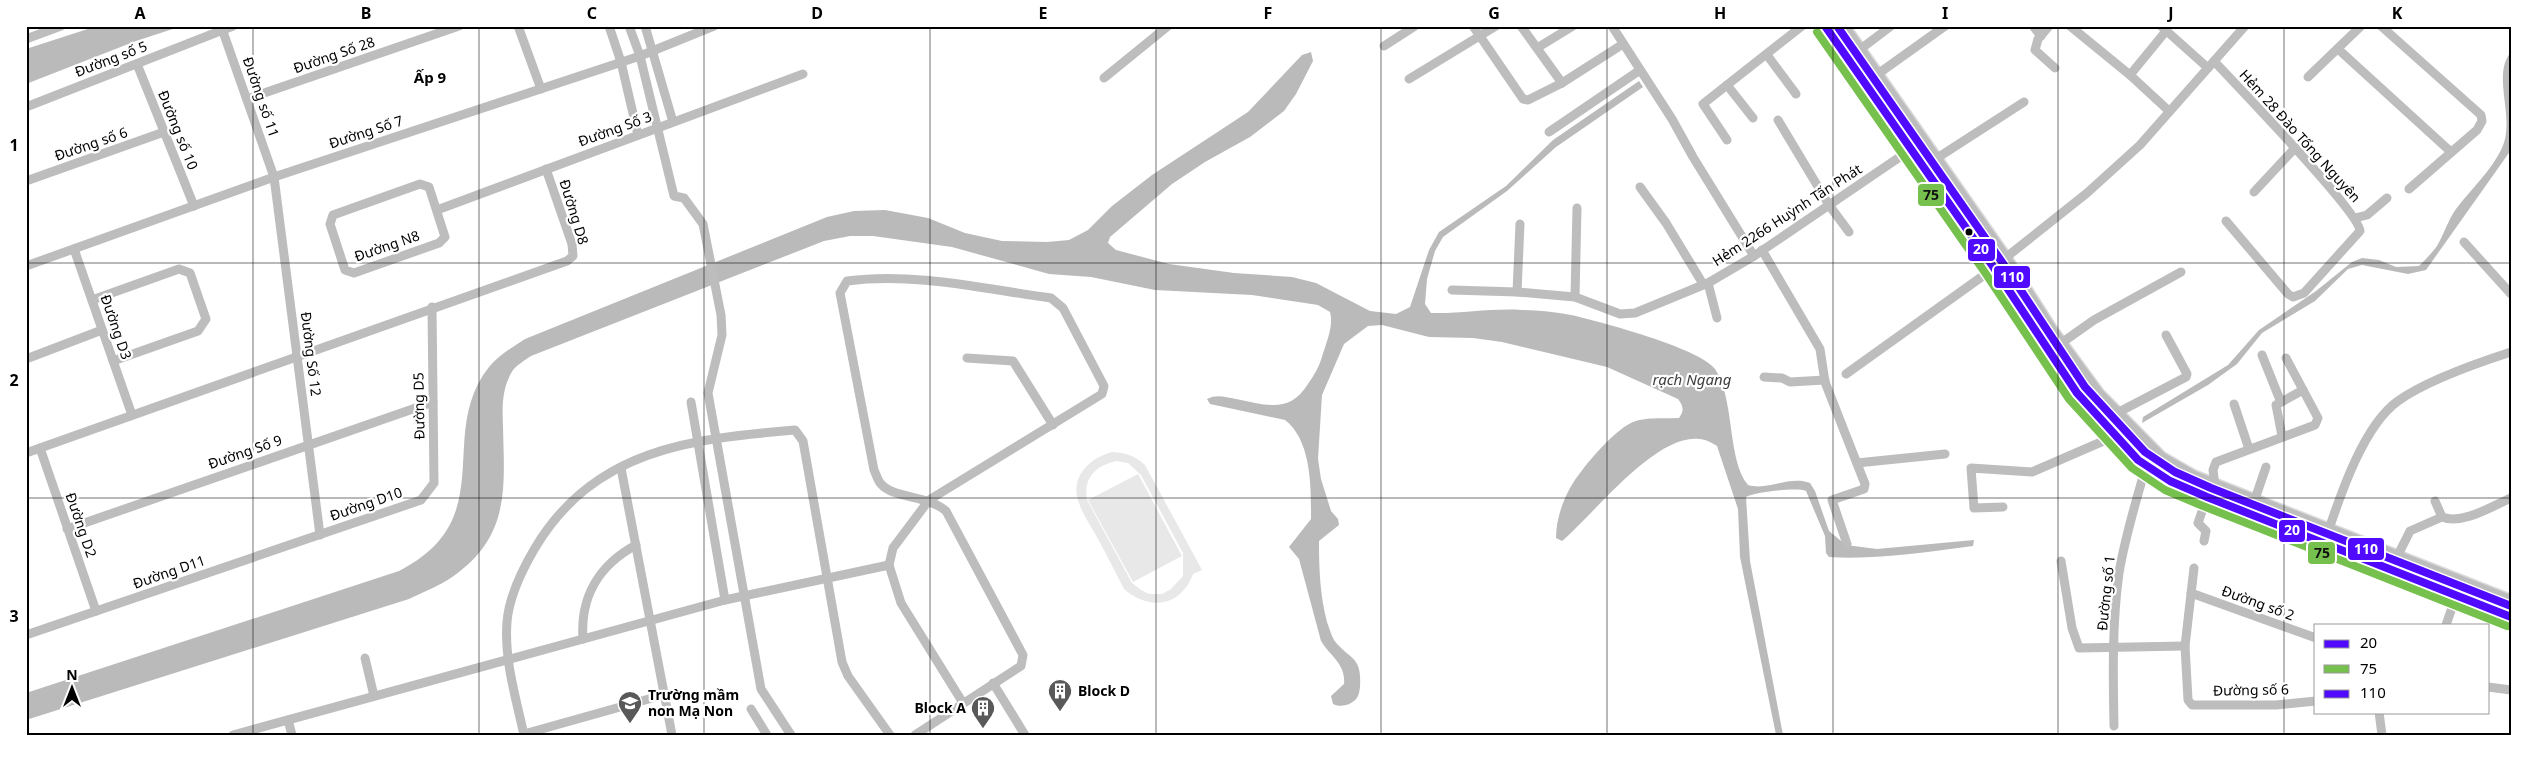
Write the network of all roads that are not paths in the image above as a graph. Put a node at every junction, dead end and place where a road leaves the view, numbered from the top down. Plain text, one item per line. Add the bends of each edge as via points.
1 (61, 26) edge
2 (233, 26) edge
3 (459, 26) edge
4 (518, 26) edge
5 (609, 26) edge
6 (629, 26) edge
7 (645, 26) edge
8 (714, 26) edge
9 (1168, 26) edge
10 (1415, 26) edge
11 (1473, 26) edge
12 (1496, 26) edge
13 (1521, 26) edge
14 (1573, 26) edge
15 (1612, 26) edge
16 (1802, 26) edge
17 (1825, 26) edge
18 (1841, 26) edge
19 (1891, 26) edge
20 (1944, 26) edge
21 (2033, 26) edge
22 (2049, 26) edge
23 (2070, 26) edge
24 (2245, 26) edge
25 (2361, 26) edge
26 (2381, 26) edge
27 (222, 28) edge
28 (2164, 28) edge
29 (2041, 36) junction
30 (1480, 37) junction
31 (26, 39) edge
32 (1623, 44) junction
33 (1384, 46) dead end
34 (1537, 48) junction
35 (2338, 49) junction
36 (654, 50) junction
37 (1858, 51) junction
38 (1767, 55) junction
39 (640, 56) junction
40 (621, 62) junction
41 (137, 64) junction
42 (2211, 65) junction
43 (2055, 68) dead end
44 (1640, 70) junction
45 (803, 74) dead end
46 (2130, 75) junction
47 (1875, 76) junction
48 (2308, 77) dead end
49 (1104, 78) dead end
50 (1408, 79) dead end
51 (1562, 83) junction
52 (1727, 85) junction
53 (541, 89) junction
54 (1796, 94) dead end
55 (247, 99) junction
56 (2024, 102) dead end
57 (26, 107) edge
58 (2169, 111) junction
59 (1753, 118) dead end
60 (1778, 120) dead end
61 (673, 122) junction
62 (656, 128) junction
63 (164, 132) junction
64 (1549, 132) dead end
65 (638, 135) junction
66 (1727, 140) dead end
67 (2295, 148) junction
68 (1910, 150) junction
69 (2451, 152) junction
70 (1934, 160) junction
71 (546, 169) junction
72 (274, 177) junction
73 (26, 181) edge
74 (1640, 187) dead end
75 (2409, 189) dead end
76 (2254, 192) dead end
77 (2387, 198) dead end
78 (1829, 205) junction
79 (194, 206) junction
80 (1577, 208) dead end
81 (437, 210) junction
82 (2355, 218) junction
83 (2226, 221) dead end
84 (1520, 224) dead end
85 (1849, 232) dead end
86 (2464, 242) dead end
87 (74, 249) junction
88 (1762, 250) junction
89 (1754, 256) junction
90 (1999, 263) junction
91 (26, 266) edge
92 (2181, 272) dead end
93 (1705, 284) junction
94 (1452, 290) dead end
95 (1518, 292) junction
96 (2511, 294) edge
97 (1575, 297) junction
98 (92, 300) junction
99 (432, 307) junction
100 (1717, 318) dead end
101 (102, 330) junction
102 (2166, 335) dead end
103 (2060, 344) junction
104 (2511, 352) edge
105 (2262, 355) dead end
106 (297, 356) junction
107 (967, 358) dead end
108 (2286, 358) dead end
109 (26, 359) edge
110 (113, 361) junction
111 (1846, 374) dead end
112 (1764, 377) dead end
113 (1825, 380) junction
114 (2303, 390) junction
115 (2280, 400) junction
116 (433, 402) junction
117 (690, 402) dead end
118 (2234, 404) dead end
119 (2115, 414) junction
120 (132, 415) junction
121 (1053, 425) junction
122 (2115, 436) junction
123 (2282, 436) junction
124 (716, 438) junction
125 (697, 441) junction
126 (309, 444) junction
127 (40, 448) junction
128 (2250, 449) junction
129 (26, 453) edge
130 (1944, 454) dead end
131 (1858, 463) junction
132 (2146, 466) junction
133 (2266, 467) dead end
134 (621, 468) junction
135 (2211, 492) junction
136 (2511, 498) edge
137 (421, 500) joint
138 (929, 500) junction
139 (2435, 501) dead end
140 (2254, 502) junction
141 (2003, 507) dead end
142 (2442, 517) junction
143 (68, 529) junction
144 (2328, 532) junction
145 (320, 535) junction
146 (2204, 541) dead end
147 (1847, 544) dead end
148 (636, 545) junction
149 (2396, 558) junction
150 (2061, 561) dead end
151 (889, 565) junction
152 (2194, 568) dead end
153 (827, 578) junction
154 (2191, 593) junction
155 (745, 596) junction
156 (2456, 596) junction
157 (725, 600) junction
158 (2511, 603) edge
159 (96, 611) junction
160 (2511, 617) edge
161 (651, 621) junction
162 (2446, 624) edge
163 (26, 635) edge
164 (2314, 637) edge
165 (583, 639) junction
166 (2185, 646) junction
167 (2115, 647) junction
168 (365, 658) dead end
169 (508, 660) junction
170 (993, 684) junction
171 (2490, 687) edge
172 (2511, 690) edge
173 (664, 694) junction
174 (374, 696) junction
175 (2314, 701) edge
176 (962, 703) junction
177 (751, 709) dead end
178 (2379, 714) edge
179 (288, 720) junction
180 (2114, 726) dead end
181 (524, 734) edge
182 (233, 735) edge
183 (292, 735) edge
184 (672, 735) edge
185 (767, 735) edge
186 (791, 735) edge
187 (890, 735) edge
188 (915, 735) edge
189 (1025, 735) edge
190 (2382, 735) edge

1 - 31 street
2 - 27 street, Đường số 5
3 - 55 street, Đường Số 28
4 - 53 street
5 - 40 street
6 - 39 street
7 - 36 street
8 - 36 street, Đường Số 7
9 - 49 street
10 - 33 street
11 - 30 street
12 - 30 street
13 - 34 street
14 - 34 street
15 - 32 street
16 - 38 street
17 - 68 main road
18 - 37 main road
19 - 37 street
20 - 47 street
21 - 29 street
22 - 29 street
23 - 46 street
24 - 42 street
25 - 35 street
26 - 69 street via 2480,115 2482,122 2477,130
27 - 41 street, Đường số 5
27 - 55 street, Đường số 11
28 - 42 street, Hẻm 28 Đào Tống Nguyên
28 - 46 street
29 - 43 street via 2036,50
30 - 50 street
30 - 51 street via 1523,99 1533,98
32 - 44 street
32 - 51 street
34 - 51 street
35 - 48 street
35 - 69 street
36 - 39 street, Đường Số 7
36 - 61 street
37 - 47 main road
38 - 52 street
38 - 54 street
39 - 40 street, Đường Số 7
39 - 62 street
40 - 53 street, Đường Số 7
40 - 65 street
41 - 57 street, Đường số 5
41 - 63 street, Đường số 10
42 - 58 street
42 - 67 street, Hẻm 28 Đào Tống Nguyên
44 - 64 street
44 - 89 street
45 - 61 street, Đường Số 3
46 - 58 street
47 - 70 main road
52 - 59 street
52 - 66 street via 1702,104
53 - 72 street, Đường Số 7
55 - 72 street, Đường số 11
56 - 70 street
58 - 90 street via 2140,145 2110,172
60 - 78 street
61 - 62 street, Đường Số 3
62 - 65 street, Đường Số 3
62 - 124 street via 674,196 684,198 703,224 721,315 722,335 708,393
63 - 73 street, Đường số 6
63 - 79 street, Đường số 10
65 - 71 street, Đường Số 3
67 - 76 street
67 - 82 street, Hẻm 28 Đào Tống Nguyên
68 - 78 street, Hẻm 2266 Huỳnh Tấn Phát
68 - 90 main road
69 - 75 street
70 - 90 main road
71 - 81 street, Đường Số 3
71 - 99 street, Đường D8 via 572,244 573,256
72 - 79 street, Đường Số 7
72 - 106 street, Đường Số 12
74 - 93 street
77 - 82 street via 2367,215
78 - 85 street
78 - 88 street, Hẻm 2266 Huỳnh Tấn Phát
79 - 87 street, Đường Số 7
80 - 97 street
81 - 81 street, Đường N8 via 429,187 420,184 333,215 330,224 345,270 354,272 439,243 445,237
82 - 83 street, Hẻm 28 Đào Tống Nguyên via 2360,231 2304,293 2293,297
84 - 95 street
86 - 96 street
87 - 91 street, Đường Số 7
87 - 98 street, Đường D3
88 - 89 street, Hẻm 2266 Huỳnh Tấn Phát
88 - 113 street via 1820,349
89 - 93 street, Hẻm 2266 Huỳnh Tấn Phát
90 - 103 main road
90 - 111 street
90 - 122 main road via 2077,394
92 - 103 street via 2094,320
93 - 97 street, Hẻm 2266 Huỳnh Tấn Phát via 1635,313 1625,314
93 - 100 street
94 - 95 street, Hẻm 2266 Huỳnh Tấn Phát
95 - 97 street, Hẻm 2266 Huỳnh Tấn Phát
98 - 101 street, Đường D3
98 - 110 street via 179,269 190,273 206,319 198,331
99 - 106 street
99 - 116 street, Đường D5
101 - 109 street
101 - 110 street, Đường D3
102 - 119 street via 2186,377
103 - 119 main road
104 - 144 street via 2426,386 2398,401 2384,413 2343,487
105 - 115 street
106 - 120 street
106 - 126 street, Đường Số 12
107 - 121 street via 1013,361
108 - 114 street
110 - 120 street, Đường D3
112 - 113 street via 1790,382
113 - 131 street
114 - 115 street
114 - 123 street via 2318,422
115 - 123 street via 2276,407
116 - 126 street, Đường Số 9
116 - 137 street, Đường D5 via 434,483
117 - 125 street
118 - 128 street
119 - 135 main road via 2160,459
120 - 127 street
121 - 138 street
121 - 138 street via 1102,394 1104,389 1058,302 1051,298 899,278 847,281 840,293 874,470 881,484 891,491
122 - 132 main road
122 - 141 street via 2032,472 1971,468 1974,508
123 - 128 street
124 - 125 street
124 - 153 street via 795,430 800,435
124 - 155 street
125 - 134 street via 653,452
125 - 157 street
126 - 143 street, Đường Số 9
126 - 145 street, Đường Số 12
127 - 129 street
127 - 143 street, Đường D2
128 - 135 street via 2216,462
130 - 131 street
131 - 147 street via 1864,489 1832,500
132 - 135 main road via 2170,481
132 - 167 street, Đường số 1 via 2119,573
133 - 140 street
134 - 148 street
134 - 169 street via 576,495 542,536 521,574 507,621
135 - 140 main road
135 - 146 street via 2198,523 2206,531
135 - 156 main road
136 - 142 street via 2455,520
137 - 145 street, Đường D10
138 - 151 street via 893,548
138 - 170 street via 942,507 949,516 1023,655 1021,666
139 - 142 street
140 - 144 main road
142 - 149 street via 2406,534
143 - 159 street, Đường D2
144 - 149 main road
145 - 159 street, Đường D11
148 - 161 street
148 - 165 street via 609,563 597,579 582,616
149 - 158 main road
150 - 167 street via 2072,628 2079,648
151 - 153 street
151 - 176 street via 901,603
152 - 154 street
153 - 155 street
153 - 187 street via 842,662 848,676
154 - 164 street, Đường số 2
154 - 166 street
155 - 157 street
155 - 186 street via 761,689
156 - 160 main road
156 - 162 street
157 - 161 street
159 - 163 street, Đường D11
161 - 165 street
161 - 173 street
165 - 169 street
166 - 167 street
166 - 175 street, Đường số 6 via 2188,700 2192,705
167 - 180 street, Đường số 1
168 - 174 street
169 - 174 street
169 - 181 street
170 - 176 street
170 - 189 street
171 - 172 street
173 - 181 street
173 - 184 street
174 - 179 street
176 - 188 street
177 - 185 street
178 - 190 street
179 - 182 street
179 - 183 street

